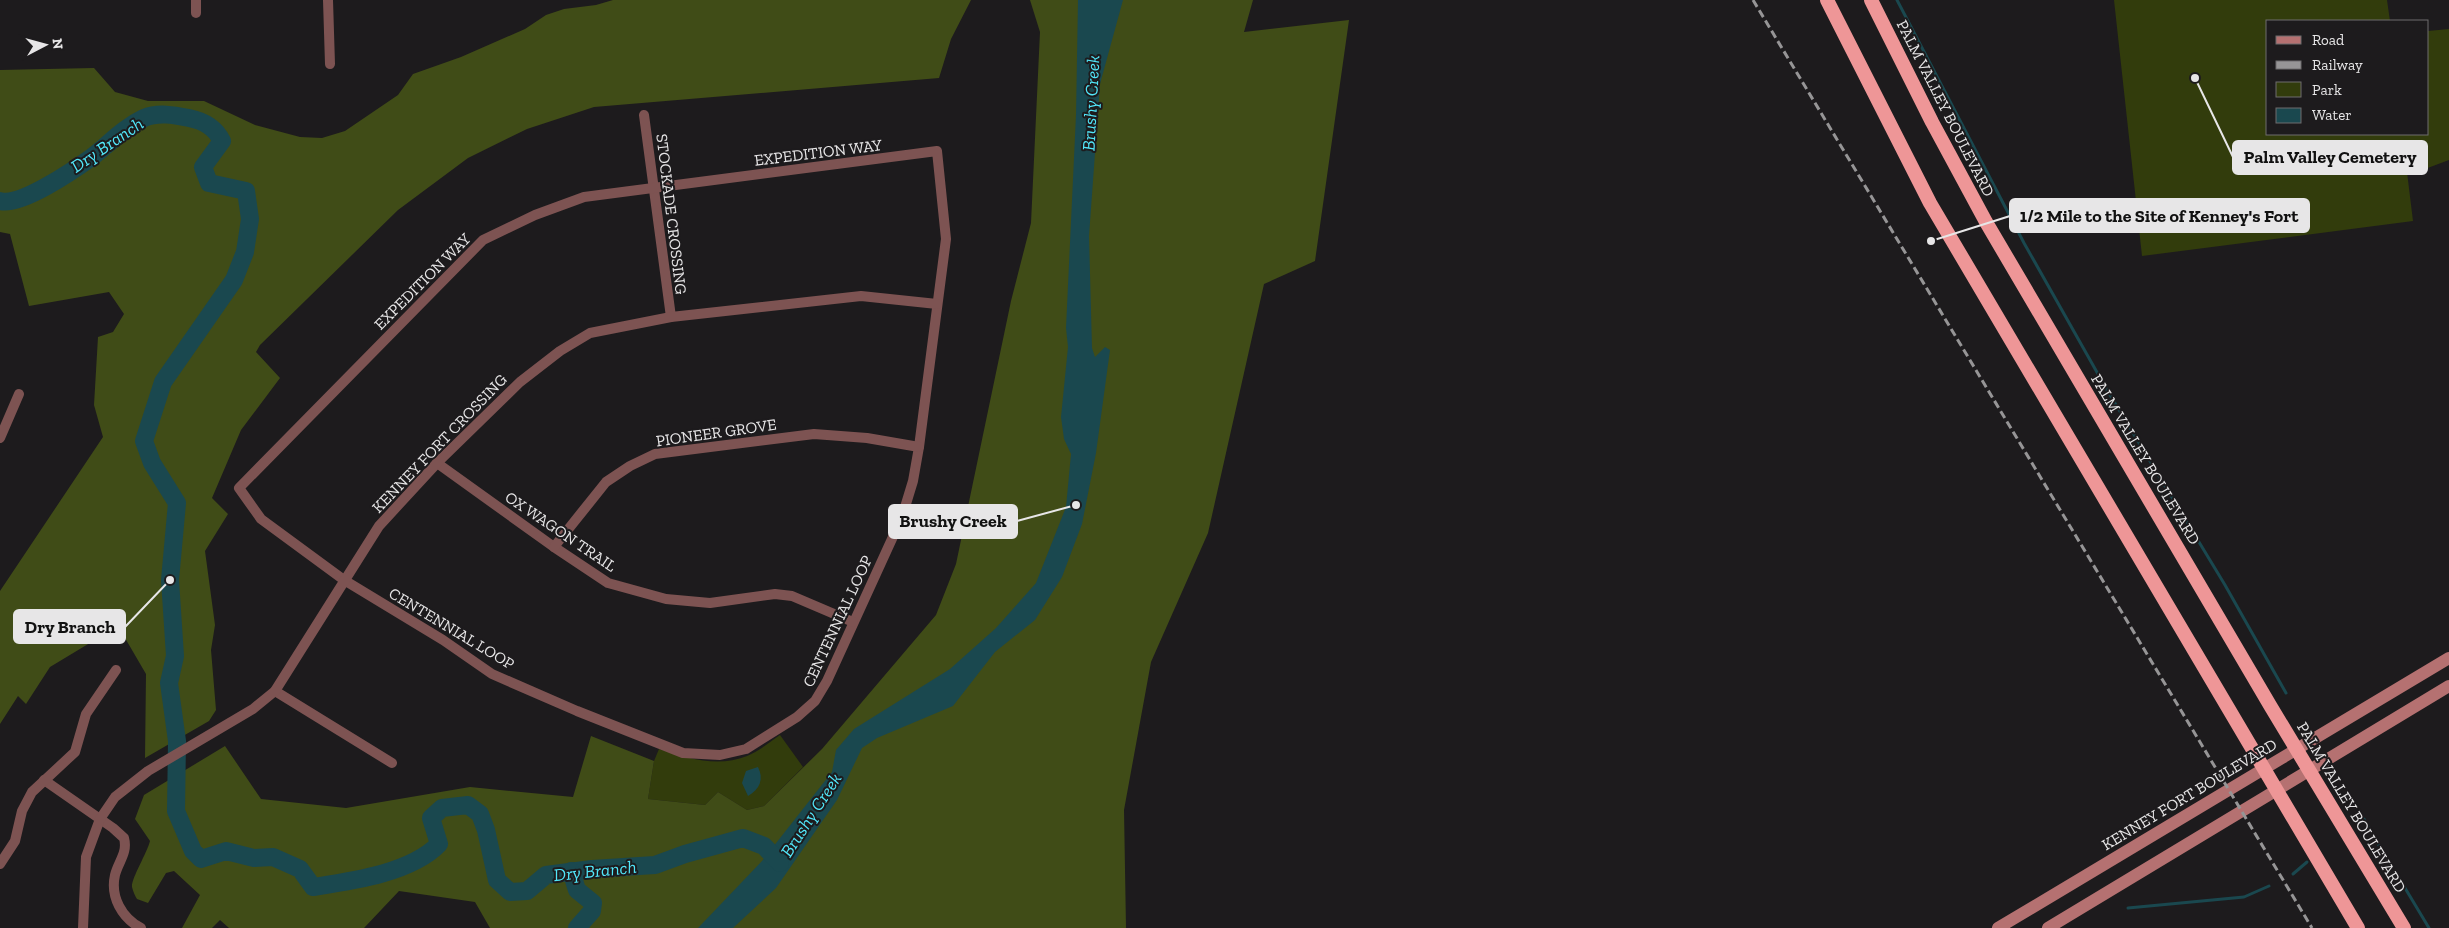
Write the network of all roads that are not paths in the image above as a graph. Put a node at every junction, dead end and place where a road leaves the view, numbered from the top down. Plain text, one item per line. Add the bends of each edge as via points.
1 (196, 0) edge
2 (328, 0) edge
3 (1827, 0) edge
4 (1871, 0) edge
5 (196, 13) dead end
6 (330, 64) dead end
7 (644, 115) dead end
8 (937, 152) joint
9 (654, 188) junction
10 (937, 304) junction
11 (671, 316) junction
12 (18, 394) dead end
13 (0, 438) edge
14 (919, 447) junction
15 (437, 463) junction
16 (554, 547) junction
17 (344, 580) junction
18 (853, 622) junction
19 (2449, 658) edge
20 (116, 670) dead end
21 (2449, 686) edge
22 (274, 691) junction
23 (392, 763) dead end
24 (44, 780) junction
25 (100, 819) junction
26 (0, 864) edge
27 (83, 928) edge
28 (141, 928) edge
29 (1998, 928) edge
30 (2048, 928) edge
31 (2358, 928) edge
32 (2404, 928) edge

1 - 5 street
2 - 6 street
3 - 31 highway via 1930,203
4 - 32 highway, PALM VALLEY BOULEVARD via 1986,222
7 - 9 street, STOCKADE CROSSING
8 - 9 street, EXPEDITION WAY
8 - 10 street, CENTENNIAL LOOP via 946,239
9 - 11 street, STOCKADE CROSSING
9 - 17 street, EXPEDITION WAY via 584,197 535,215 483,240 239,488 260,519
10 - 11 street, KENNEY FORT CROSSING via 861,296
10 - 14 street, CENTENNIAL LOOP
11 - 15 street, KENNEY FORT CROSSING via 590,333 560,351 520,382
12 - 13 street
14 - 16 street, PIONEER GROVE via 867,438 814,434 655,454 606,482
14 - 18 street, CENTENNIAL LOOP via 902,517
15 - 16 street, OX WAGON TRAIL
15 - 17 street, KENNEY FORT CROSSING via 379,526
16 - 18 street, OX WAGON TRAIL via 608,583 666,599 710,603 775,594 807,602
17 - 18 street, CENTENNIAL LOOP via 492,674 683,753 720,756 746,749 797,717 815,701 827,681
17 - 22 street, KENNEY FORT CROSSING
19 - 29 main road, KENNEY FORT BOULEVARD
20 - 24 street via 86,714 76,752
21 - 30 main road
22 - 23 street
22 - 25 street, KENNEY FORT CROSSING via 218,731 148,771 115,797
24 - 25 street
24 - 26 street via 32,792 15,841
25 - 27 street, KENNEY FORT CROSSING via 86,857
25 - 28 street via 124,838 124,855 115,874 115,897 119,907

